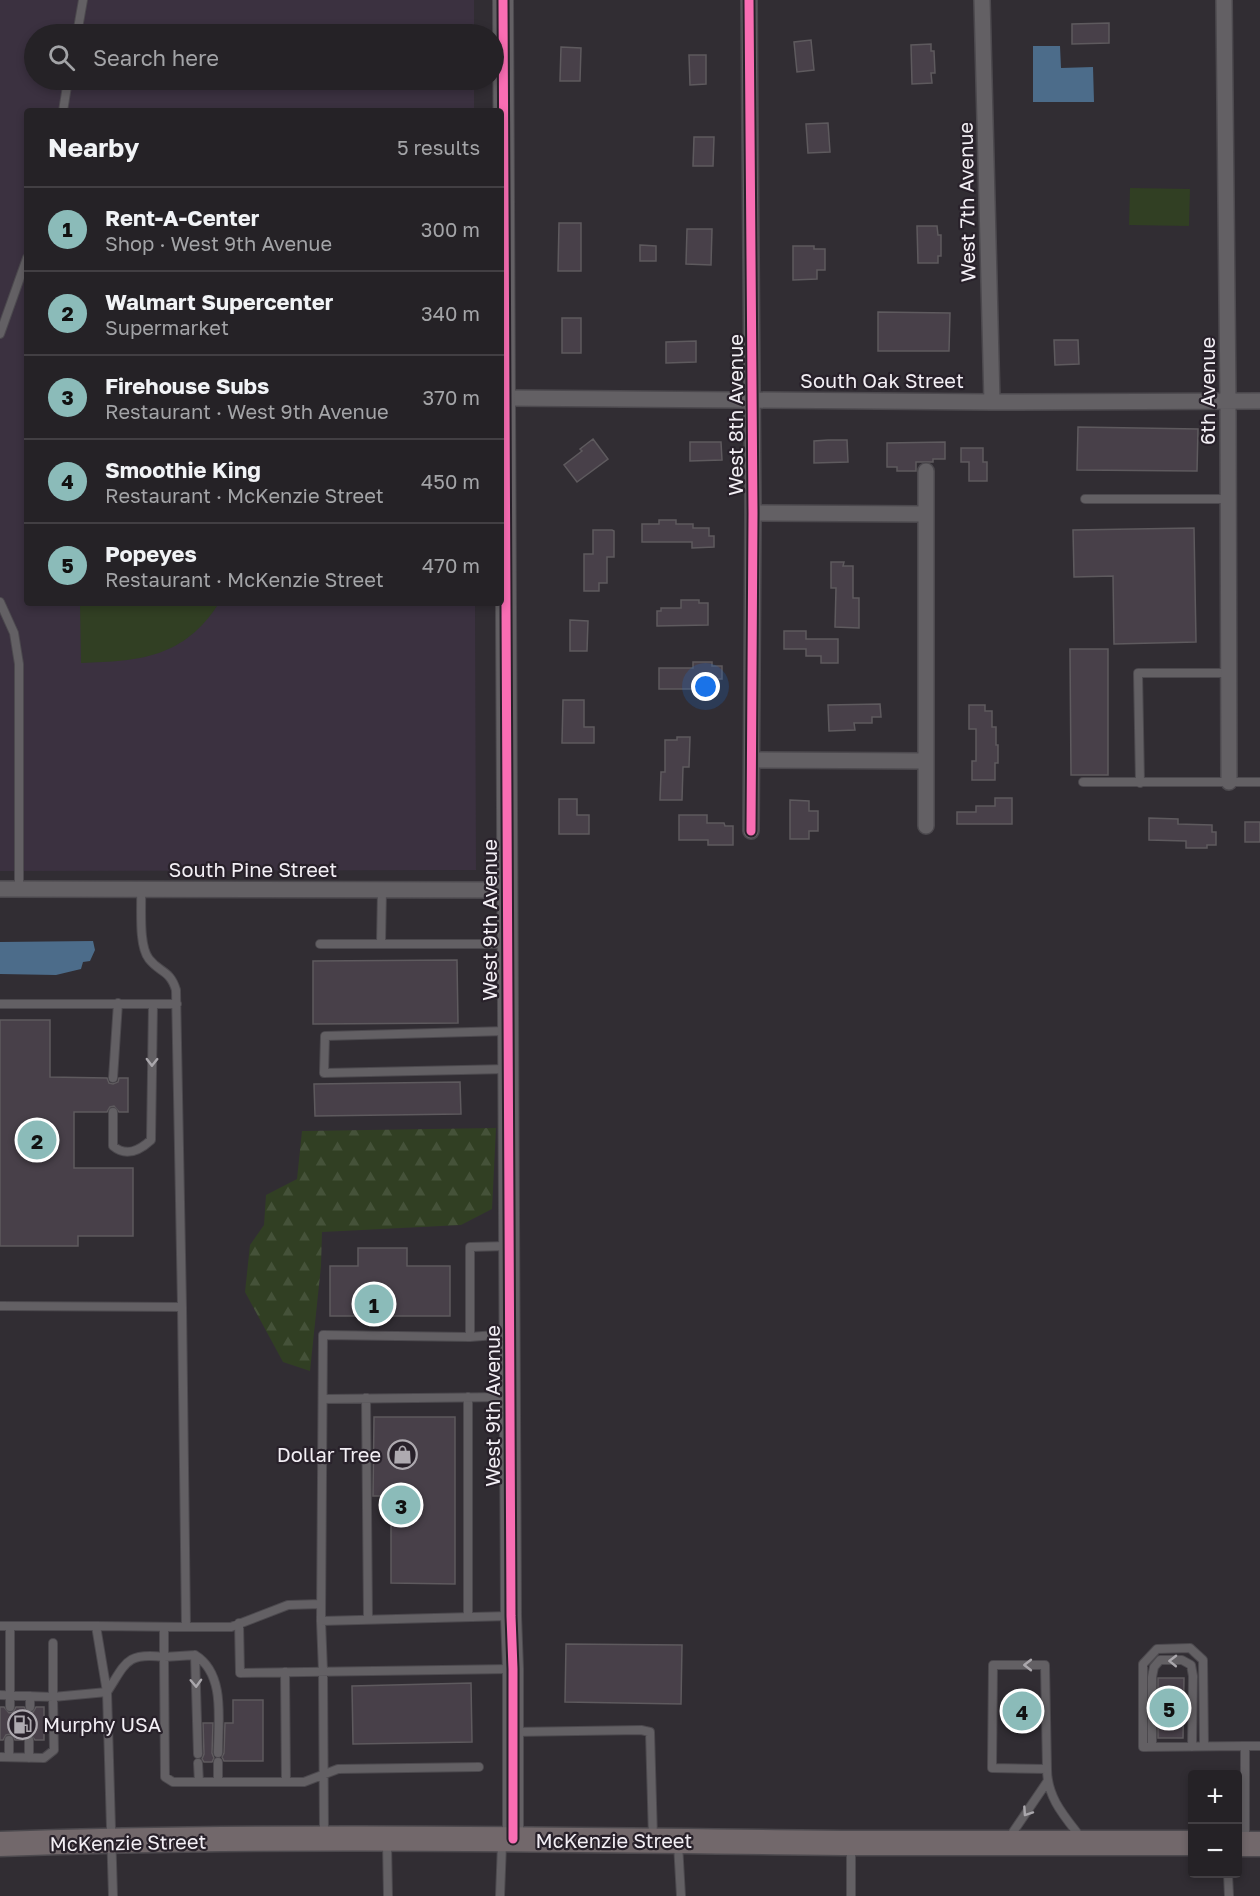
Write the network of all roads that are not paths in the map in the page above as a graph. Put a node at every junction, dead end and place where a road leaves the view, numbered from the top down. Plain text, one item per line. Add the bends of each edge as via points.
1 (83, 0) edge
2 (503, 0) edge
3 (749, 0) edge
4 (982, 0) edge
5 (1224, 0) edge
6 (79, 24) edge
7 (503, 24) edge
8 (66, 90) edge
9 (503, 90) edge
10 (63, 108) edge
11 (504, 108) edge
12 (504, 199) edge
13 (24, 266) edge
14 (0, 334) edge
15 (505, 398) junction
16 (752, 401) junction
17 (1228, 401) junction
18 (1260, 401) edge
19 (992, 402) junction
20 (926, 471) dead end
21 (1228, 499) junction
22 (1086, 500) dead end
23 (753, 513) junction
24 (925, 514) junction
25 (0, 602) edge
26 (1228, 674) junction
27 (752, 760) junction
28 (925, 761) junction
29 (1083, 782) dead end
30 (1229, 782) junction
31 (1260, 782) edge
32 (1140, 783) junction
33 (926, 826) dead end
34 (751, 831) dead end
35 (0, 890) edge
36 (19, 890) junction
37 (141, 890) junction
38 (382, 890) junction
39 (506, 890) junction
40 (320, 944) dead end
41 (381, 944) junction
42 (507, 944) junction
43 (118, 1003) junction
44 (0, 1004) edge
45 (153, 1004) junction
46 (177, 1004) junction
47 (507, 1031) junction
48 (508, 1070) junction
49 (113, 1078) dead end
50 (113, 1112) dead end
51 (509, 1246) junction
52 (0, 1306) edge
53 (182, 1307) junction
54 (509, 1334) junction
55 (470, 1336) junction
56 (468, 1397) junction
57 (510, 1397) junction
58 (366, 1398) junction
59 (323, 1399) junction
60 (321, 1604) junction
61 (511, 1616) junction
62 (468, 1617) junction
63 (368, 1619) junction
64 (321, 1621) junction
65 (239, 1623) junction
66 (0, 1626) edge
67 (10, 1626) junction
68 (96, 1626) junction
69 (164, 1627) junction
70 (186, 1627) junction
71 (53, 1643) dead end
72 (195, 1655) junction
73 (164, 1657) junction
74 (513, 1669) junction
75 (323, 1671) junction
76 (285, 1672) junction
77 (107, 1692) junction
78 (0, 1695) edge
79 (10, 1695) junction
80 (30, 1696) junction
81 (53, 1697) junction
82 (10, 1707) dead end
83 (30, 1707) dead end
84 (512, 1732) junction
85 (9, 1740) dead end
86 (29, 1740) dead end
87 (1204, 1746) junction
88 (1245, 1746) junction
89 (1260, 1746) edge
90 (1152, 1747) junction
91 (1192, 1747) junction
92 (218, 1753) dead end
93 (0, 1757) edge
94 (9, 1757) junction
95 (30, 1758) junction
96 (218, 1762) dead end
97 (479, 1767) dead end
98 (1047, 1769) junction
99 (322, 1776) junction
100 (199, 1782) junction
101 (218, 1782) junction
102 (286, 1782) junction
103 (1047, 1782) junction
104 (387, 1838) junction
105 (324, 1839) junction
106 (507, 1839) junction
107 (653, 1840) junction
108 (678, 1840) junction
109 (111, 1841) junction
110 (1006, 1842) junction
111 (1084, 1842) junction
112 (851, 1843) junction
113 (1188, 1843) edge
114 (0, 1844) edge
115 (1248, 1844) edge
116 (1228, 1878) edge
117 (112, 1896) edge
118 (388, 1896) edge
119 (500, 1896) edge
120 (681, 1896) edge
121 (851, 1896) edge
122 (1228, 1896) edge

1 - 6 lane
2 - 7 street, West 9th Avenue
3 - 16 street, West 8th Avenue
4 - 19 street, West 7th Avenue
5 - 17 street, 6th Avenue
8 - 10 lane
9 - 11 street, West 9th Avenue
12 - 15 street, West 9th Avenue
13 - 14 lane
15 - 16 street, South Oak Street
15 - 39 street, West 9th Avenue
16 - 19 street, South Oak Street
16 - 23 street, West 8th Avenue
17 - 18 street, South Oak Street
17 - 19 street, South Oak Street
17 - 21 street, 6th Avenue
20 - 24 street
21 - 22 lane
21 - 26 street, 6th Avenue
23 - 24 street
23 - 27 street, West 8th Avenue
24 - 28 street
25 - 36 lane via 14,633 19,664
26 - 30 street, 6th Avenue
26 - 32 lane via 1138,673
27 - 28 street
27 - 34 street, West 8th Avenue
28 - 33 street
29 - 32 lane
30 - 31 lane
30 - 32 lane
35 - 36 street, South Pine Street
36 - 37 street, South Pine Street
37 - 38 street, South Pine Street
37 - 46 lane via 143,948 149,960 172,978
38 - 39 street, South Pine Street
38 - 41 lane
39 - 42 street, West 9th Avenue
40 - 41 lane
41 - 42 lane
42 - 47 street, West 9th Avenue
43 - 44 lane
43 - 45 lane
43 - 49 lane
45 - 46 lane
45 -> 50 lane via 151,1140 142,1149 120,1152 113,1146
46 - 53 lane
47 - 48 street, West 9th Avenue
47 - 48 lane via 325,1036 324,1073
48 - 51 street, West 9th Avenue
51 - 54 street, West 9th Avenue
51 - 55 lane via 470,1247
52 - 53 lane
53 - 70 lane
54 - 55 lane
54 - 57 street, West 9th Avenue
55 - 59 lane via 323,1335
56 - 57 lane
56 - 58 lane
56 - 62 lane
57 - 61 street, West 9th Avenue
58 - 59 lane
58 - 63 lane
59 - 60 lane
60 - 64 lane
60 - 65 lane via 288,1605
61 - 62 lane
61 - 74 street, West 9th Avenue
62 - 63 lane
63 - 64 lane
64 - 75 lane
65 - 70 lane via 231,1627
65 - 76 lane via 240,1672
66 - 67 lane
67 - 68 lane
67 - 79 lane
68 - 69 lane
68 - 77 lane
69 - 70 lane
69 - 73 lane
71 - 81 lane
72 - 73 lane
72 - 92 lane via 213,1672 217,1686
72 -> 100 lane
73 - 77 lane via 140,1655 128,1661
73 - 100 lane via 165,1777 173,1782
74 - 75 lane
74 - 84 street, West 9th Avenue
75 - 76 lane
75 - 99 lane
76 - 102 lane
77 - 81 lane
77 - 109 lane
78 - 79 lane
79 - 80 lane
79 - 82 lane
80 - 81 lane
80 - 83 lane
81 - 95 lane via 54,1750 45,1758
84 - 106 street, West 9th Avenue
84 - 107 lane via 650,1732
85 - 94 lane
86 - 95 lane
87 - 88 lane
87 - 90 lane via 1203,1660 1190,1648 1157,1649 1143,1664 1143,1747
87 - 91 lane
88 - 89 lane
88 - 115 lane
90 - 91 lane
91 -> 90 lane via 1193,1676 1191,1665 1182,1660 1160,1660 1154,1667
93 - 94 lane
94 - 95 lane
96 - 101 lane
97 - 99 lane via 338,1769
98 -> 98 lane via 1045,1665 993,1665 992,1768
98 - 103 lane
99 - 102 lane
99 - 105 lane
100 - 101 lane
101 - 102 lane
103 -> 110 lane
103 - 111 lane via 1052,1798
104 - 105 main road, McKenzie Street
104 - 106 main road, McKenzie Street
104 - 118 lane
105 - 109 main road, McKenzie Street
106 - 107 main road, McKenzie Street
106 - 119 lane
107 - 108 main road, McKenzie Street
108 - 112 main road, McKenzie Street
108 - 120 lane
109 - 114 main road, McKenzie Street
109 - 117 lane
110 - 111 main road, McKenzie Street
110 - 112 main road, McKenzie Street
111 - 113 main road, McKenzie Street
112 - 121 lane
116 - 122 lane

